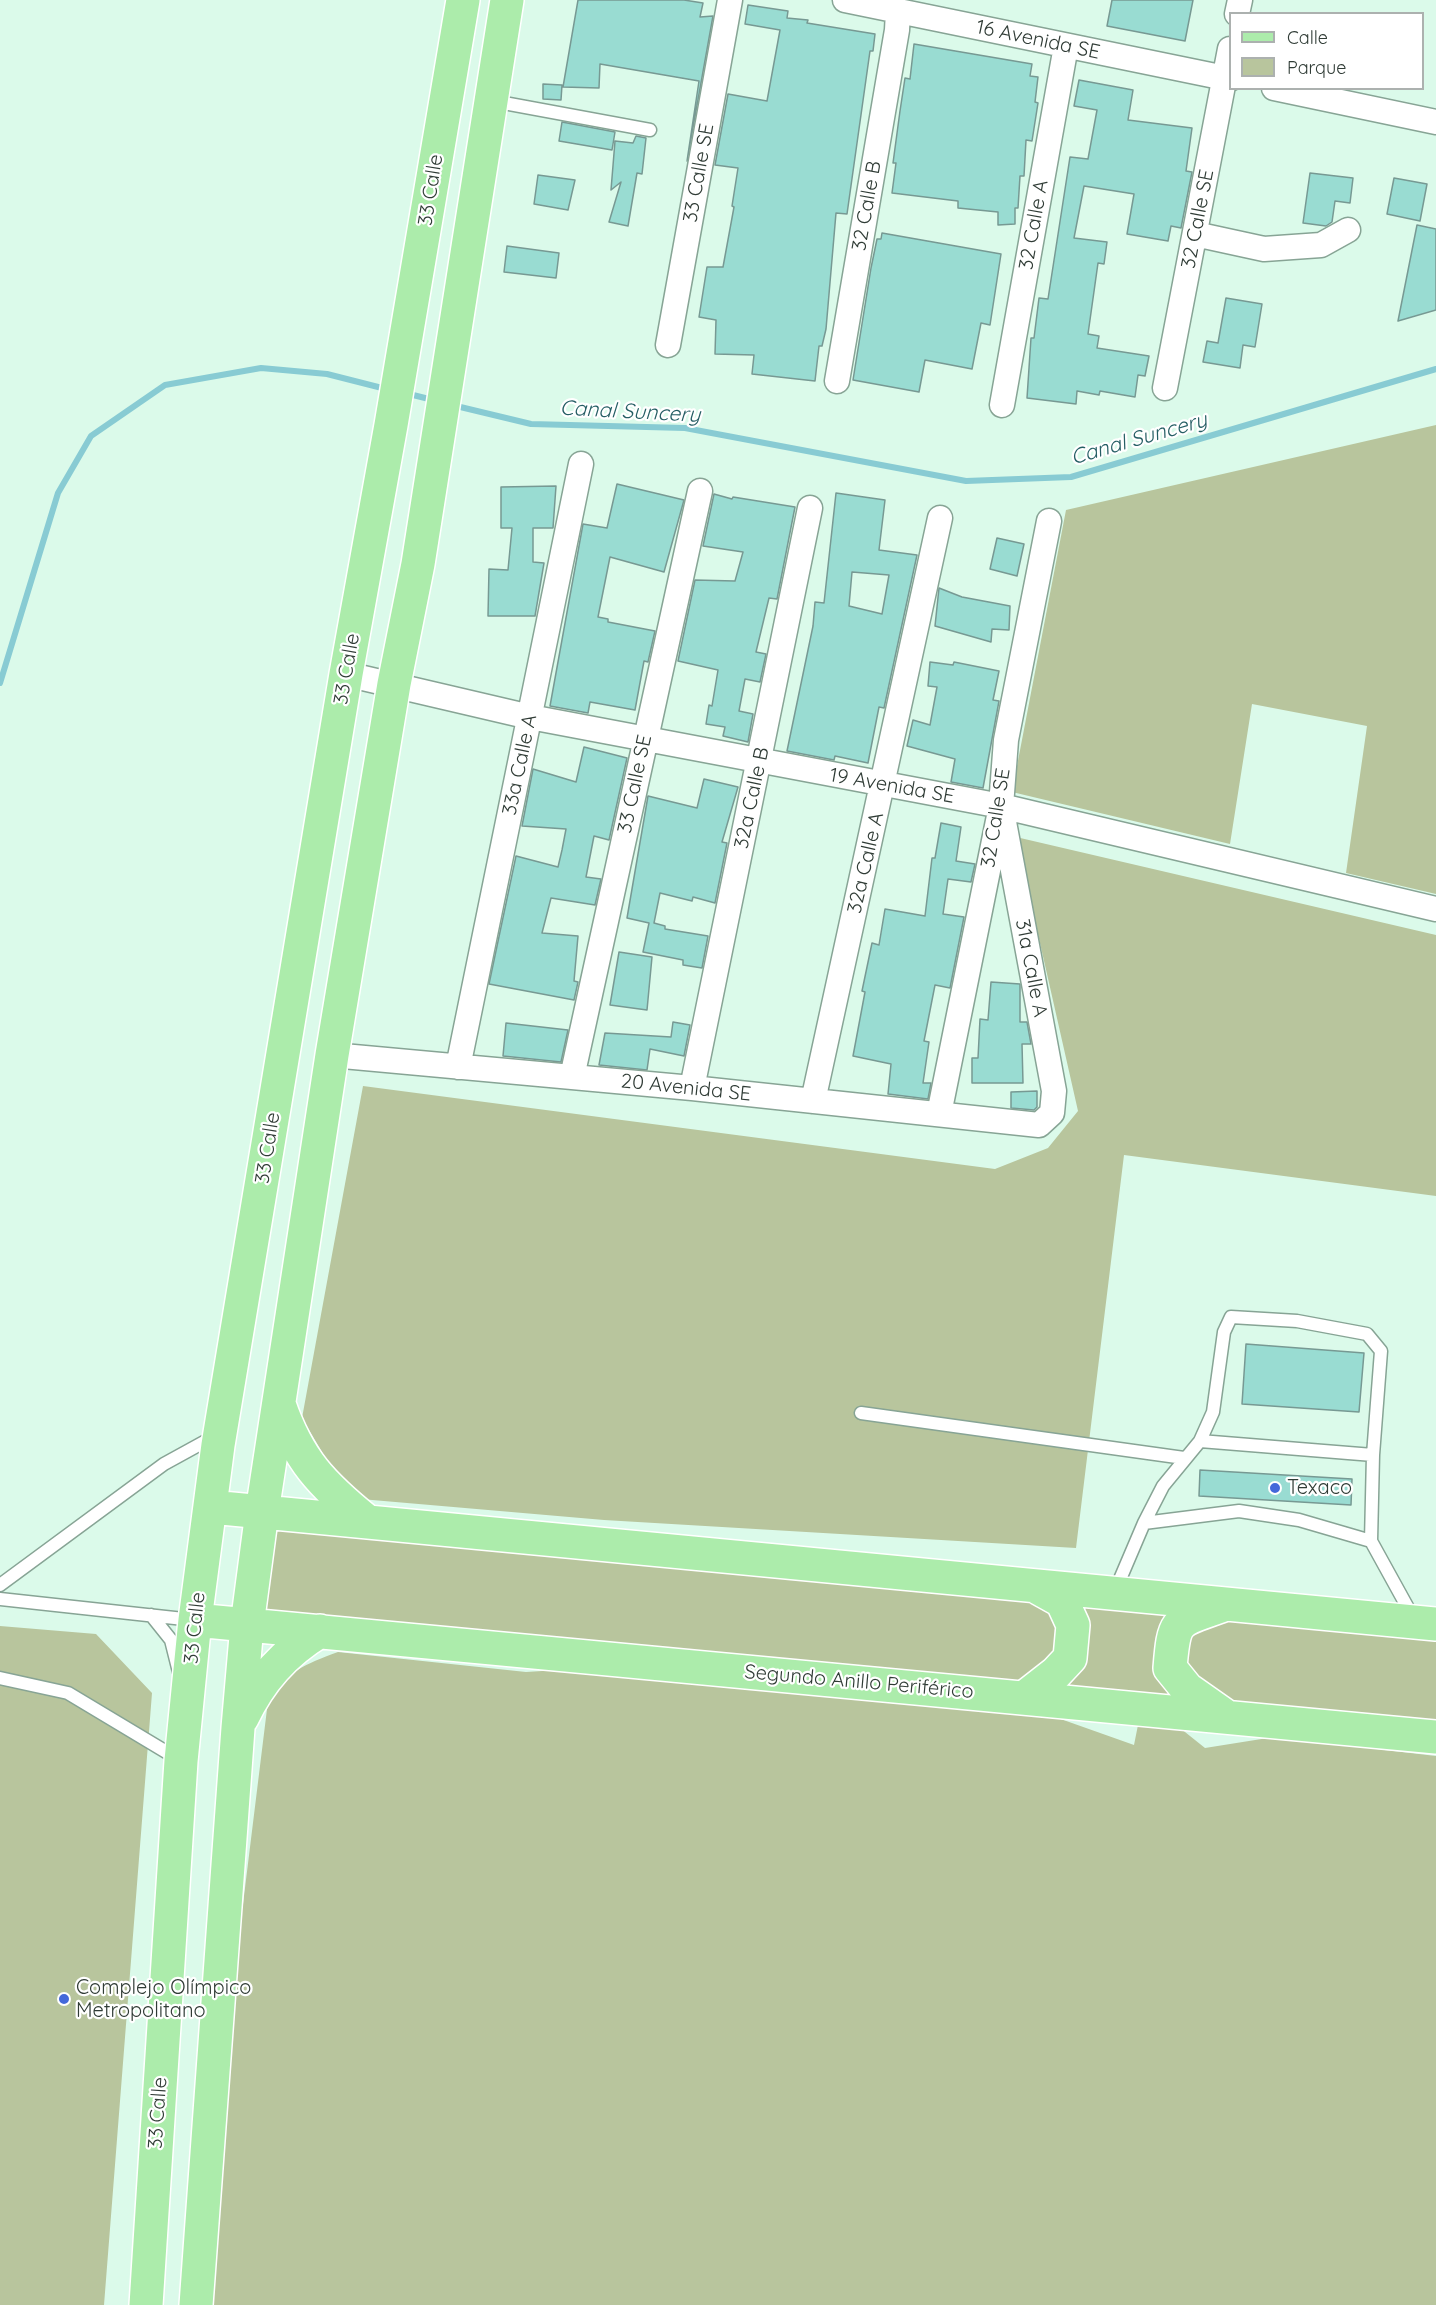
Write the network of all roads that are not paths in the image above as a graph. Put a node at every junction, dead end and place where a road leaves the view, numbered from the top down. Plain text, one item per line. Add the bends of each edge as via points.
1 (462, 0) edge
2 (507, 0) edge
3 (730, 0) edge
4 (845, 0) edge
5 (897, 21) junction
6 (1066, 46) junction
7 (1229, 64) edge
8 (1228, 79) edge
9 (1284, 90) edge
10 (492, 100) junction
11 (1436, 122) edge
12 (650, 130) dead end
13 (1348, 230) dead end
14 (1195, 234) junction
15 (668, 345) dead end
16 (837, 381) dead end
17 (1165, 388) dead end
18 (1002, 405) dead end
19 (582, 464) dead end
20 (700, 491) dead end
21 (810, 508) dead end
22 (940, 518) dead end
23 (1049, 521) dead end
24 (346, 674) junction
25 (393, 684) junction
26 (530, 717) junction
27 (644, 739) junction
28 (760, 762) junction
29 (884, 785) junction
30 (1001, 806) junction
31 (1436, 909) edge
32 (332, 1055) junction
33 (458, 1067) junction
34 (572, 1077) junction
35 (692, 1088) junction
36 (813, 1101) junction
37 (939, 1114) junction
38 (1039, 1125) joint
39 (278, 1401) junction
40 (861, 1413) dead end
41 (221, 1432) junction
42 (1200, 1441) junction
43 (1373, 1455) junction
44 (1184, 1458) junction
45 (210, 1507) junction
46 (262, 1512) junction
47 (368, 1522) junction
48 (1144, 1523) junction
49 (1371, 1541) junction
50 (0, 1585) edge
51 (1035, 1586) junction
52 (1114, 1594) junction
53 (0, 1599) edge
54 (1225, 1604) junction
55 (151, 1615) junction
56 (195, 1620) junction
57 (247, 1624) junction
58 (1426, 1624) edge
59 (320, 1631) junction
60 (0, 1678) edge
61 (1024, 1698) junction
62 (187, 1706) junction
63 (1226, 1717) junction
64 (238, 1728) junction
65 (1436, 1737) edge
66 (181, 1761) junction
67 (146, 2305) edge
68 (196, 2305) edge

1 - 24 main road, 33 Calle
2 - 10 main road
3 - 15 street, 33 Calle SE
4 - 5 street, 16 Avenida SE
5 - 6 street, 16 Avenida SE
5 - 16 street, 32 Calle B
6 - 8 street, 16 Avenida SE
6 - 18 street, 32 Calle A
7 - 8 street, 32 Calle SE
8 - 14 street, 32 Calle SE
9 - 11 street
10 - 12 lane
10 - 25 main road via 418,564
13 - 14 street via 1321,245 1264,249
14 - 17 street, 32 Calle SE
19 - 26 street, 33a Calle A
20 - 27 street, 33 Calle SE
21 - 28 street, 32a Calle B
22 - 29 street, 32a Calle A
23 - 30 street, 32 Calle SE via 1006,740
24 - 25 street, 19 Avenida SE
24 - 41 main road, 33 Calle
25 - 26 street, 19 Avenida SE
25 - 32 main road
26 - 27 street, 19 Avenida SE
26 - 33 street, 33a Calle A
27 - 28 street, 19 Avenida SE
27 - 34 street, 33 Calle SE
28 - 29 street, 19 Avenida SE
28 - 35 street, 32a Calle B
29 - 30 street, 19 Avenida SE
29 - 36 street, 32a Calle A
30 - 31 street, 19 Avenida SE
30 - 37 street, 32 Calle SE
30 - 38 street, 31a Calle A via 1054,1091 1052,1113
32 - 33 street, 20 Avenida SE
32 - 39 main road
33 - 34 street, 20 Avenida SE
34 - 35 street, 20 Avenida SE
35 - 36 street, 20 Avenida SE
36 - 37 street, 20 Avenida SE
37 - 38 street, 20 Avenida SE
39 - 46 main road
39 - 47 main road via 300,1454 330,1492
40 - 44 lane
41 - 45 main road, 33 Calle
41 - 50 lane via 164,1464
42 - 43 lane
42 - 43 lane via 1213,1412 1224,1332 1231,1317 1297,1321 1367,1334 1381,1351
42 - 44 lane
43 - 49 lane
44 - 48 lane via 1163,1486
45 - 46 main road
45 - 56 main road, 33 Calle
46 - 47 main road
46 - 57 main road
47 - 51 main road
48 - 49 lane via 1239,1511 1299,1520
48 - 52 lane
49 - 58 lane
51 - 52 main road
51 - 61 main road via 1062,1601 1073,1625 1070,1658
52 - 54 main road
53 - 55 lane
54 - 58 main road
54 - 63 main road via 1186,1618 1173,1632 1170,1668 1186,1689
55 - 56 lane
55 - 62 lane via 171,1640
56 - 57 main road, Segundo Anillo Periférico
56 - 62 main road, 33 Calle
57 - 59 main road, Segundo Anillo Periférico
57 - 64 main road
59 - 61 main road, Segundo Anillo Periférico
59 - 64 main road via 278,1662 254,1693
60 - 66 lane via 68,1692
61 - 63 main road, Segundo Anillo Periférico
62 - 66 main road, 33 Calle
63 - 65 main road, Segundo Anillo Periférico
64 - 68 main road
66 - 67 main road, 33 Calle

